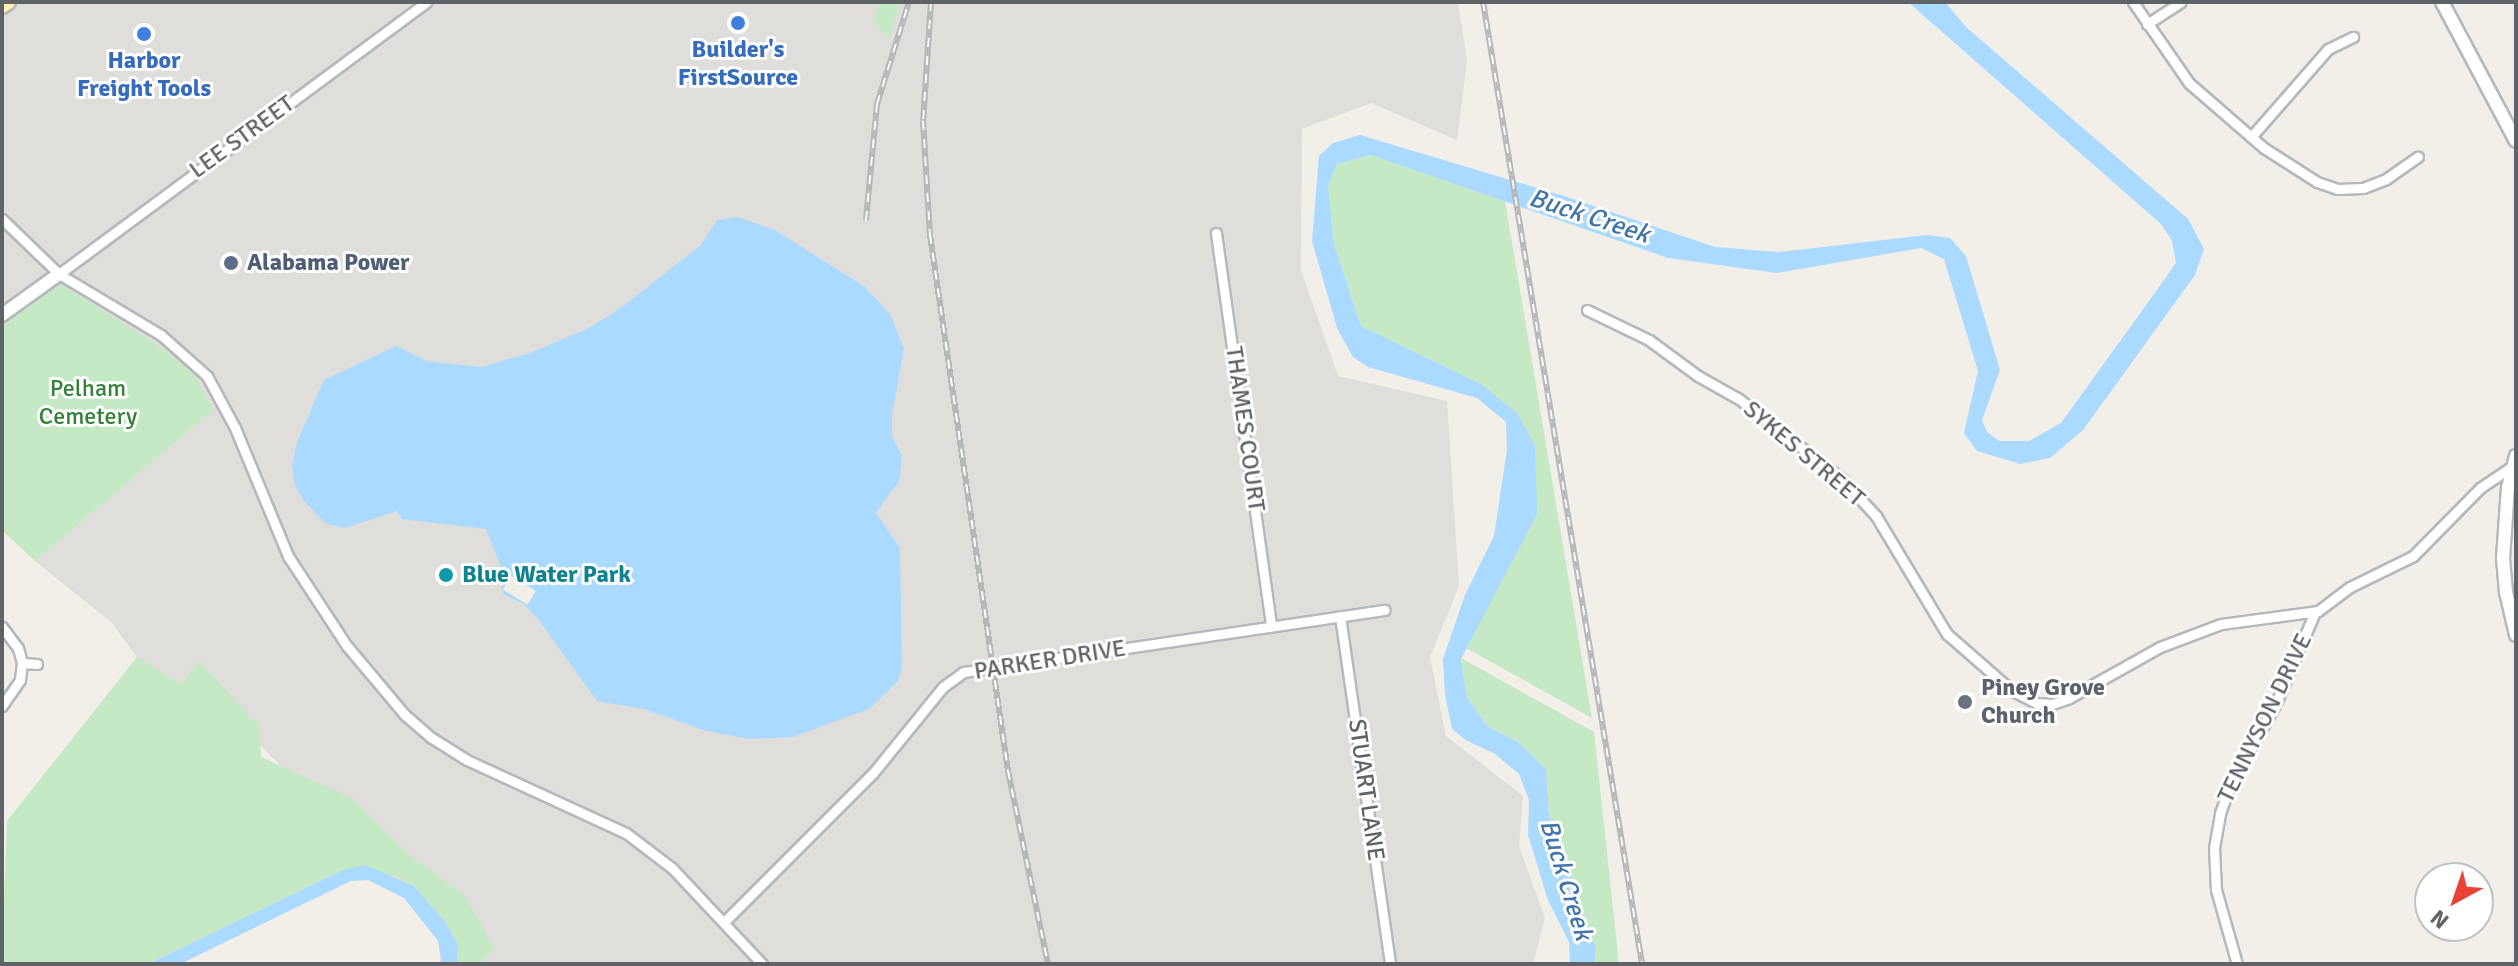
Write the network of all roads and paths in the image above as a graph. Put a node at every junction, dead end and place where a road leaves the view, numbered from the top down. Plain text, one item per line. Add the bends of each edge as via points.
1 (8, 2) edge
2 (426, 2) edge
3 (2133, 2) edge
4 (2181, 2) edge
5 (2442, 2) edge
6 (2, 6) edge
7 (2147, 24) junction
8 (2353, 37) dead end
9 (2251, 137) junction
10 (2516, 141) edge
11 (2418, 157) dead end
12 (2, 219) edge
13 (1216, 233) dead end
14 (59, 274) junction
15 (1587, 310) dead end
16 (2, 315) edge
17 (2514, 461) edge
18 (1384, 610) dead end
19 (2315, 612) junction
20 (1340, 616) junction
21 (1271, 626) junction
22 (2, 627) edge
23 (2516, 635) edge
24 (22, 663) junction
25 (37, 664) dead end
26 (2, 706) edge
27 (724, 922) junction
28 (762, 964) edge
29 (1390, 964) edge
30 (2237, 964) edge

1 - 6 main road
2 - 14 street, LEE STREET
3 - 7 street
4 - 7 street
5 - 10 street
7 - 9 street via 2180,74
8 - 9 street via 2328,49
9 - 11 street via 2301,173 2337,189 2374,184
12 - 14 street
13 - 21 street, THAMES COURT
14 - 16 street
14 - 27 street via 161,335 207,376 294,565 347,646 411,720 467,760 626,833 672,868
15 - 19 street, SYKES STREET via 1649,340 1739,399 1843,480 1876,516 1940,626 2028,700 2052,704 2069,698 2160,647 2235,620
17 - 19 street via 2413,556 2350,587
17 - 23 street via 2503,558
18 - 20 street, PARKER DRIVE
19 - 30 street, TENNYSON DRIVE via 2220,813 2214,848 2216,890
20 - 21 street, PARKER DRIVE
20 - 29 street, STUART LANE
21 - 27 street, PARKER DRIVE via 964,672 943,687 873,773
22 - 24 street
24 - 25 street
24 - 26 street via 20,680
27 - 28 street

